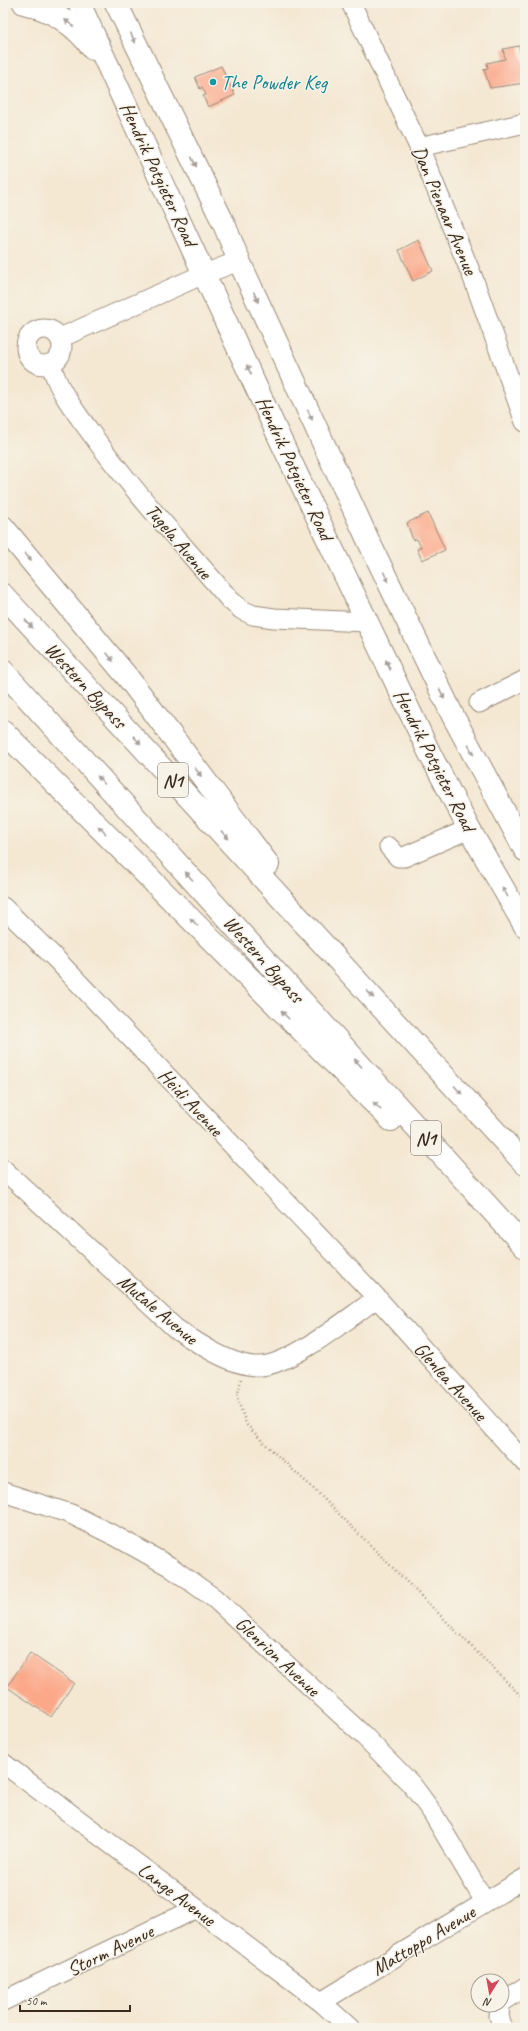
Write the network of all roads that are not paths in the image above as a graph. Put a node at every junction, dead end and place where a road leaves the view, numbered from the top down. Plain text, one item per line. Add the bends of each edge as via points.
1 (24, 3) edge
2 (79, 3) edge
3 (116, 3) edge
4 (351, 3) edge
5 (125, 99) junction
6 (525, 123) edge
7 (419, 147) junction
8 (239, 261) junction
9 (204, 274) junction
10 (60, 338) junction
11 (51, 363) junction
12 (525, 422) edge
13 (3, 527) edge
14 (3, 595) edge
15 (367, 622) junction
16 (3, 671) edge
17 (525, 680) edge
18 (479, 703) dead end
19 (3, 731) edge
20 (469, 829) junction
21 (389, 847) dead end
22 (525, 850) edge
23 (3, 907) edge
24 (525, 926) edge
25 (344, 965) junction
26 (525, 1164) edge
27 (3, 1169) edge
28 (525, 1247) edge
29 (525, 1252) edge
30 (377, 1298) junction
31 (525, 1463) edge
32 (3, 1492) edge
33 (3, 1763) edge
34 (525, 1878) edge
35 (485, 1902) junction
36 (195, 1909) junction
37 (525, 1987) edge
38 (510, 1997) edge
39 (3, 2001) edge
40 (321, 2002) junction
41 (499, 2013) edge
42 (350, 2028) edge
43 (503, 2028) edge

5 -> 1 main road via 78,30 61,18
2 - 5 main road, Hendrik Potgieter Road
3 -> 8 main road, Hendrik Potgieter Road via 224,224
4 - 7 street, Dan Pienaar Avenue
5 - 9 main road, Hendrik Potgieter Road
6 - 7 street
7 - 12 street, Dan Pienaar Avenue via 473,278
8 - 9 street
8 -> 22 main road, Hendrik Potgieter Road via 453,716
9 - 10 street
15 -> 9 main road, Hendrik Potgieter Road
10 - 11 street via 61,353
10 - 11 street via 50,329 43,328 30,334 26,340 27,354 31,360 44,365
11 - 15 street, Tugela Avenue via 55,379 64,396 106,454 230,600 242,610 253,615 274,618
13 -> 25 main road via 129,679
14 -> 25 main road, Western Bypass / N1
20 -> 15 main road, Hendrik Potgieter Road
28 -> 16 main road, Western Bypass / N1
17 - 18 street
29 -> 19 main road
20 - 21 street via 404,857 398,857
24 -> 20 main road, Hendrik Potgieter Road
23 - 30 street, Heidi Avenue via 56,959
25 -> 26 main road, Western Bypass / N1
27 - 30 street, Mutale Avenue via 175,1328 234,1362 260,1366 279,1362
30 - 31 street, Glenlea Avenue
32 - 35 street, Glenrion Avenue via 72,1514 169,1566 214,1598 363,1735 412,1785 432,1812
33 - 36 street, Lange Avenue
34 - 35 street, Mattoppo Avenue
35 - 40 street, Mattoppo Avenue
36 - 39 street, Storm Avenue
36 - 40 street, Lange Avenue
37 - 38 street
40 - 42 street, Lange Avenue
41 - 43 street

